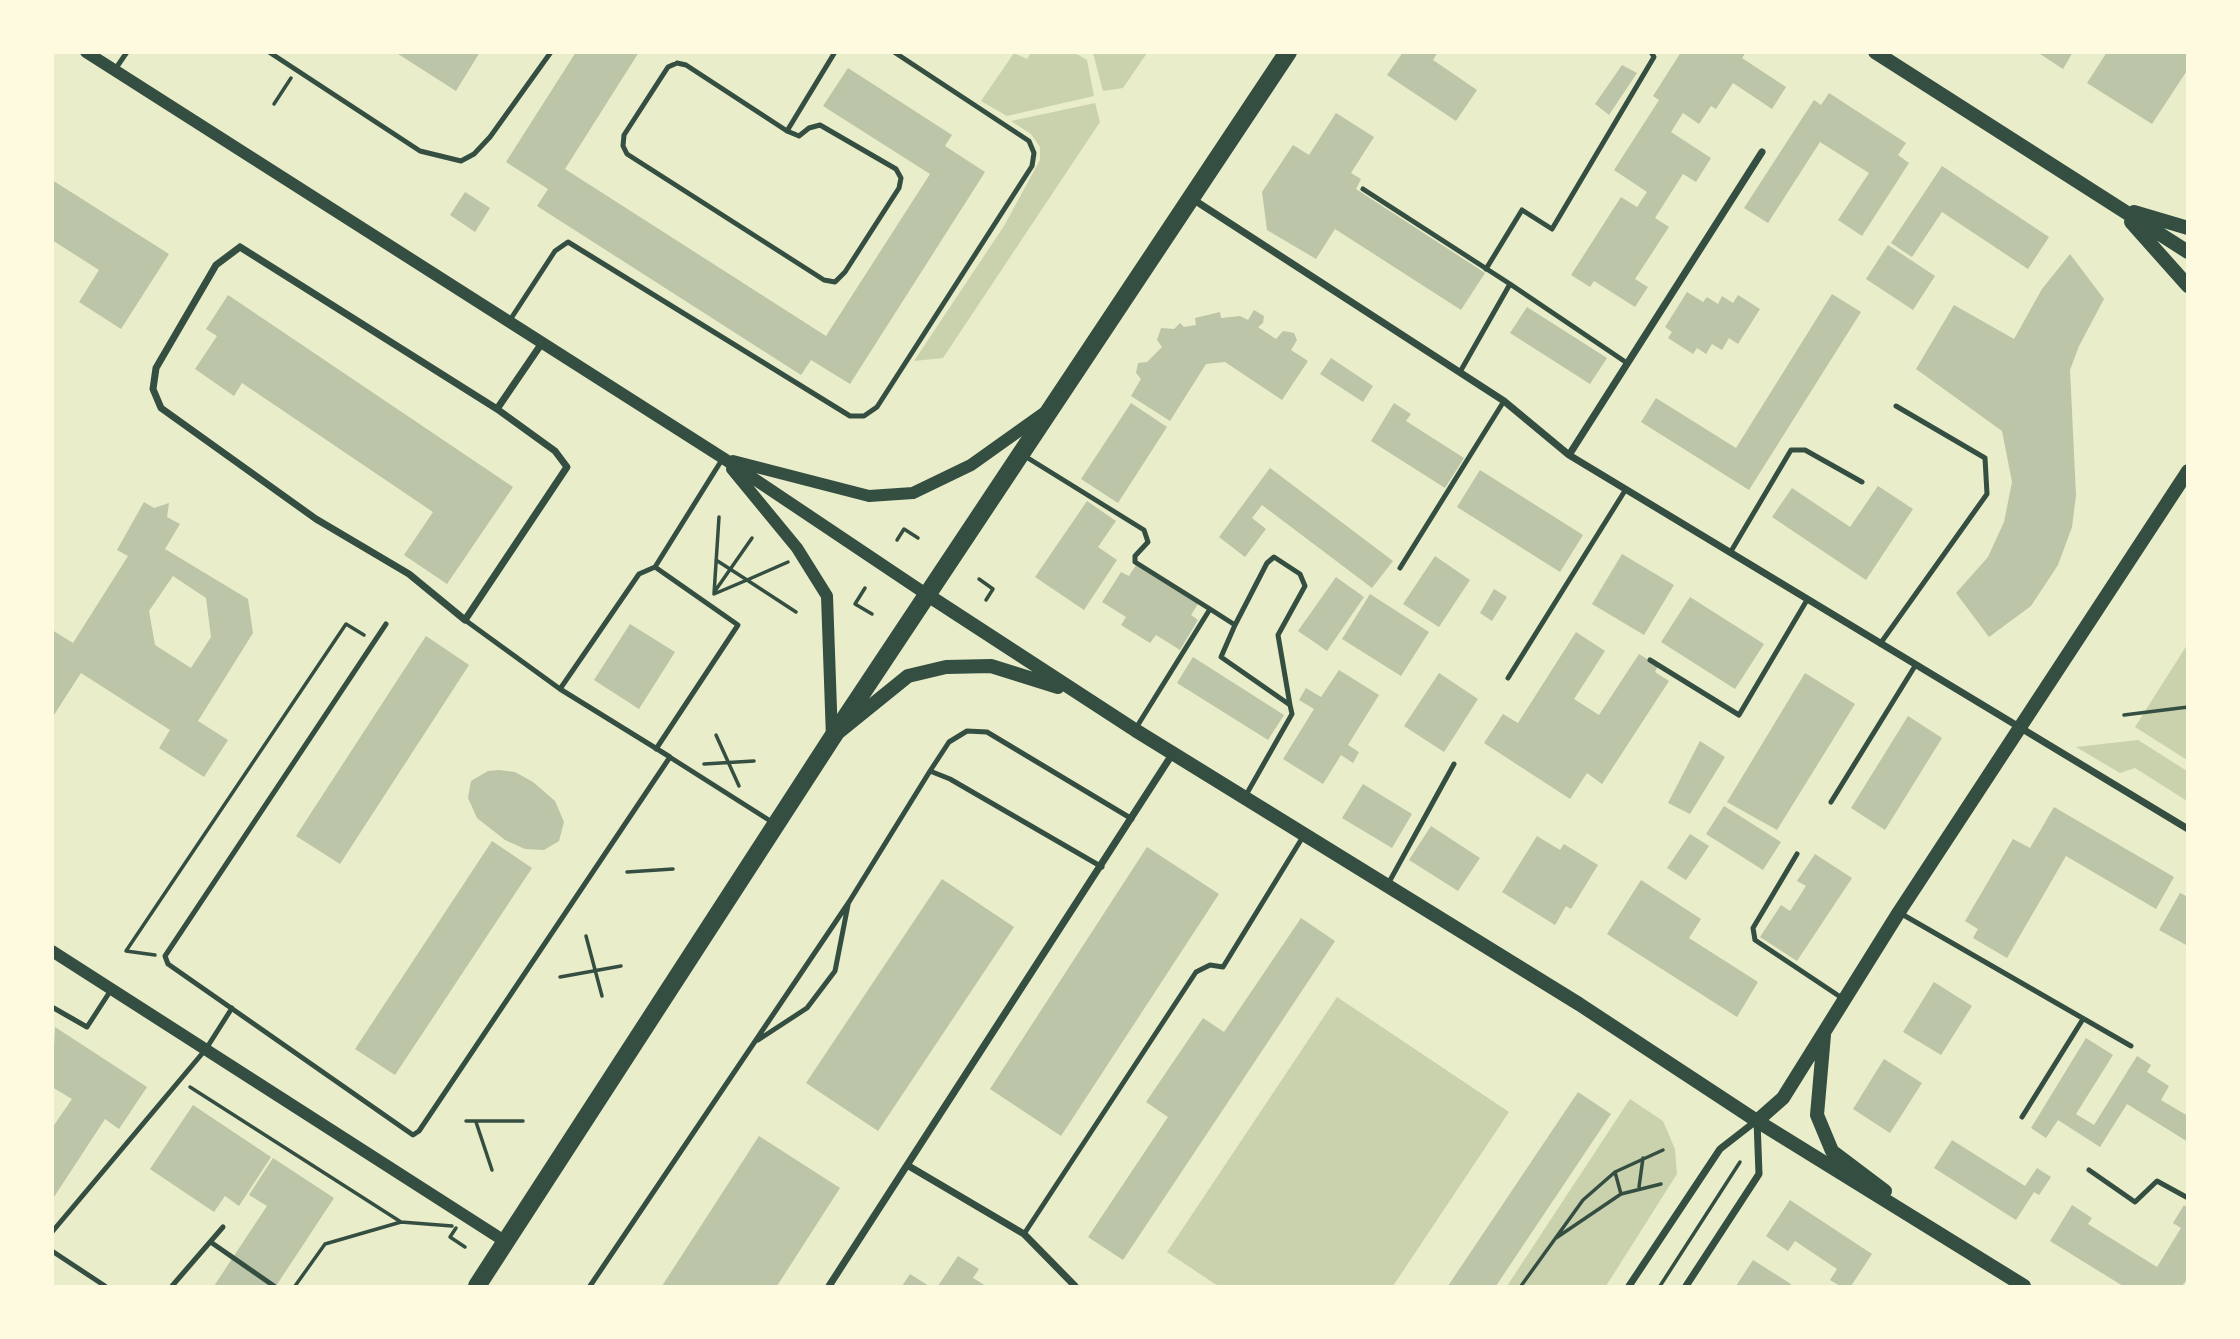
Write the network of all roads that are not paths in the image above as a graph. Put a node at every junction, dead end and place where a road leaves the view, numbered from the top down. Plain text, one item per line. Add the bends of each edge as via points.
1 (86, 52) edge
2 (127, 52) edge
3 (269, 52) edge
4 (551, 52) edge
5 (835, 52) edge
6 (894, 52) edge
7 (1288, 52) edge
8 (1651, 52) edge
9 (1875, 52) edge
10 (114, 71) junction
11 (787, 131) junction
12 (1762, 152) dead end
13 (1363, 189) dead end
14 (1191, 198) junction
15 (2119, 208) junction
16 (2188, 228) edge
17 (2188, 252) edge
18 (1486, 269) junction
19 (1510, 284) junction
20 (2188, 286) edge
21 (508, 323) junction
22 (542, 343) junction
23 (1628, 363) junction
24 (1460, 372) junction
25 (1504, 401) junction
26 (1896, 406) dead end
27 (497, 409) junction
28 (1050, 409) junction
29 (1020, 453) junction
30 (1569, 455) junction
31 (723, 458) junction
32 (2187, 471) edge
33 (1862, 482) dead end
34 (1626, 489) junction
35 (1730, 553) junction
36 (655, 567) junction
37 (1400, 568) dead end
38 (926, 594) junction
39 (1807, 600) junction
40 (1210, 609) junction
41 (465, 620) junction
42 (386, 624) dead end
43 (1236, 625) junction
44 (1879, 644) junction
45 (1650, 660) dead end
46 (1915, 666) junction
47 (1508, 678) dead end
48 (560, 689) junction
49 (1080, 694) junction
50 (1290, 705) junction
51 (1135, 730) junction
52 (2020, 730) junction
53 (832, 738) junction
54 (1173, 754) junction
55 (670, 758) junction
56 (1454, 764) dead end
57 (930, 771) junction
58 (1244, 797) junction
59 (1831, 803) dead end
60 (1132, 819) junction
61 (777, 824) junction
62 (2188, 830) edge
63 (1305, 833) junction
64 (1797, 853) dead end
65 (1102, 867) junction
66 (1387, 886) junction
67 (849, 902) junction
68 (1899, 912) junction
69 (52, 951) edge
70 (112, 989) junction
71 (1844, 999) junction
72 (52, 1007) edge
73 (232, 1008) junction
74 (2083, 1019) junction
75 (1824, 1032) junction
76 (755, 1042) junction
77 (2131, 1046) dead end
78 (206, 1049) junction
79 (2022, 1117) dead end
80 (1757, 1121) junction
81 (907, 1165) junction
82 (2089, 1170) dead end
83 (2188, 1198) edge
84 (1917, 1221) junction
85 (223, 1227) dead end
86 (52, 1232) edge
87 (1024, 1234) junction
88 (506, 1242) junction
89 (212, 1243) junction
90 (52, 1251) edge
91 (105, 1286) edge
92 (172, 1286) edge
93 (274, 1286) edge
94 (477, 1286) edge
95 (590, 1286) edge
96 (829, 1286) edge
97 (1074, 1286) edge
98 (1629, 1286) edge
99 (1686, 1286) edge
100 (2024, 1286) edge

1 - 10 street
2 - 10 lane
3 - 4 lane via 419,151 461,161 490,137
5 - 11 lane
6 - 21 lane via 1029,141 1034,153 1032,166 877,407 850,416 568,242 555,251
7 - 14 main road
8 - 18 lane via 1654,57 1552,229 1522,210
9 - 15 main road
10 - 21 street
11 - 11 lane via 677,63 668,67 653,90 624,135 623,146 627,154 812,273 835,282 899,188 901,177 820,125 799,136
12 - 23 street
13 - 18 lane
14 - 24 street
14 - 28 main road
15 - 16 main road
15 - 17 main road
15 - 20 main road
18 - 19 lane
19 - 23 lane
19 - 24 lane
21 - 22 street
22 - 27 street
22 - 31 street
23 - 30 street
24 - 25 street
25 - 30 street
25 - 37 lane
26 - 44 lane via 1985,458 1987,494
27 - 41 street via 555,451 567,467
27 - 41 street via 240,247 216,265 156,368 153,389 161,408 316,519 410,574
28 - 29 main road
28 - 31 street via 971,465 913,493 869,496
29 - 38 main road
29 - 40 lane via 1144,530 1148,542 1135,562
30 - 34 street
31 - 36 lane
31 - 38 street
31 - 53 street via 797,548 827,596
32 - 52 main road
33 - 35 lane via 1805,450 1791,450
34 - 35 street
34 - 47 lane
35 - 39 street
36 - 48 lane via 639,574
36 - 55 lane via 738,625 656,749
38 - 49 main road
38 - 53 main road
39 - 44 street
39 - 45 lane via 1739,715
40 - 43 lane
40 - 51 lane
41 - 48 lane
42 - 73 lane via 165,956 168,964
43 - 50 lane via 1221,657
43 - 50 lane via 1274,557 1300,574 1305,586 1278,635
44 - 46 street
46 - 52 street
46 - 59 lane
48 - 55 lane
49 - 51 main road
49 - 53 main road via 991,666 946,667 908,677
50 - 58 lane via 1292,719
51 - 54 main road
52 - 62 street
52 - 68 main road
53 - 61 main road
54 - 58 main road
54 - 60 street
55 - 61 lane
55 - 73 lane via 419,1132 413,1135
56 - 66 lane
57 - 60 lane via 949,742 967,730 987,732
57 - 65 lane
57 - 67 lane
58 - 63 main road
60 - 65 street
61 - 88 main road
63 - 66 main road
63 - 87 lane via 1223,967 1210,965 1196,972
64 - 71 lane via 1753,928 1755,940
65 - 81 street
66 - 80 main road
67 - 76 lane
67 - 76 lane via 835,971 807,1007
68 - 71 main road
68 - 74 lane
69 - 70 street
70 - 72 lane via 87,1027
70 - 78 street
71 - 75 main road
73 - 78 lane
74 - 77 lane
74 - 79 lane
75 - 80 main road via 1783,1098
75 - 84 main road via 1817,1115 1832,1151
76 - 95 lane
78 - 86 lane
78 - 88 street
80 - 84 main road
80 - 98 street via 1720,1149
80 - 99 street via 1759,1174
81 - 87 street
81 - 96 street
82 - 83 lane via 2135,1202 2157,1181
84 - 100 main road
85 - 89 lane
87 - 97 street
88 - 94 main road
89 - 92 lane
89 - 93 lane
90 - 91 lane

